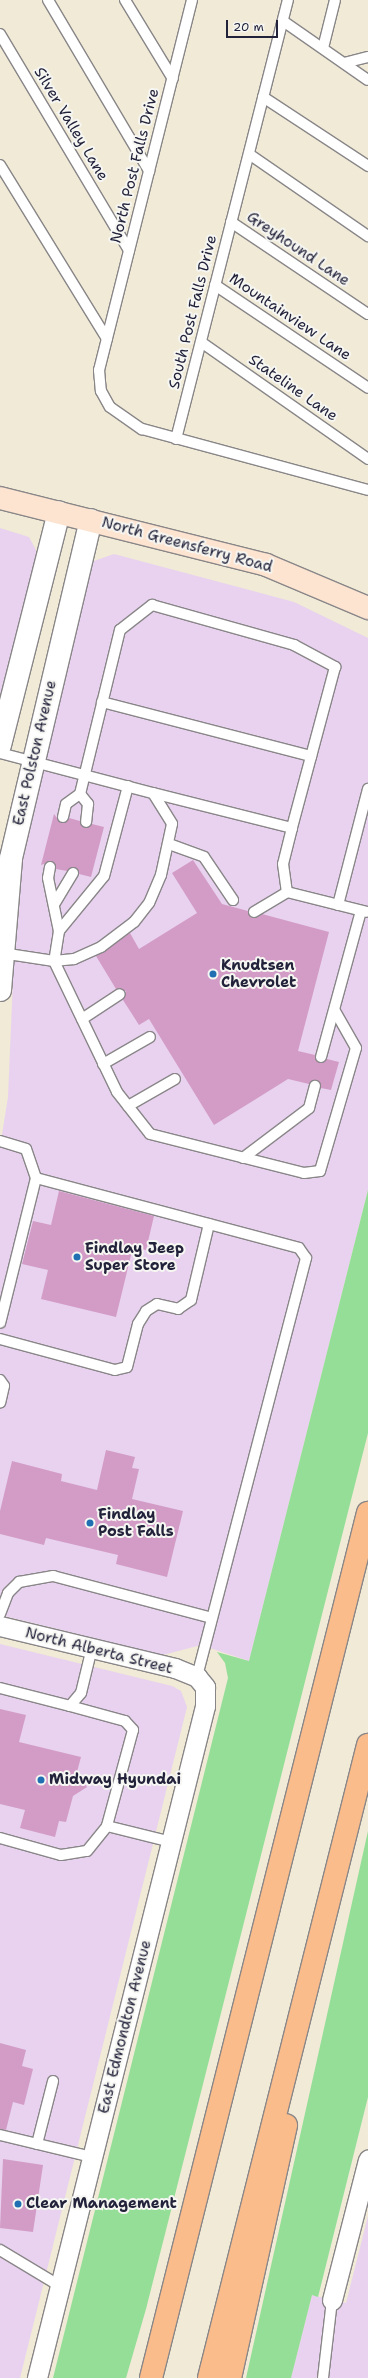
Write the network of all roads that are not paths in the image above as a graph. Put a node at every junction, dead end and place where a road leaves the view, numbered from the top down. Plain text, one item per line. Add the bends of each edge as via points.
1 (48, 0) edge
2 (125, 0) edge
3 (192, 0) edge
4 (288, 0) edge
5 (335, 0) edge
6 (283, 21) junction
7 (0, 34) edge
8 (323, 48) junction
9 (368, 57) edge
10 (344, 63) junction
11 (172, 79) junction
12 (368, 80) edge
13 (264, 97) junction
14 (249, 154) junction
15 (0, 166) edge
16 (368, 166) edge
17 (149, 171) junction
18 (231, 222) junction
19 (368, 236) edge
20 (129, 250) junction
21 (215, 285) junction
22 (368, 314) edge
23 (107, 338) junction
24 (201, 342) junction
25 (368, 388) edge
26 (176, 439) junction
27 (368, 459) edge
28 (368, 490) edge
29 (0, 498) edge
30 (59, 512) junction
31 (91, 520) junction
32 (368, 608) edge
33 (102, 702) junction
34 (0, 745) edge
35 (0, 752) edge
36 (311, 756) junction
37 (32, 760) junction
38 (84, 774) junction
39 (128, 786) junction
40 (368, 789) edge
41 (152, 793) junction
42 (80, 794) junction
43 (63, 817) dead end
44 (86, 822) dead end
45 (292, 828) junction
46 (169, 844) junction
47 (50, 867) dead end
48 (73, 873) dead end
49 (287, 892) junction
50 (233, 900) dead end
51 (55, 903) junction
52 (338, 905) junction
53 (254, 912) dead end
54 (365, 912) edge
55 (59, 931) junction
56 (1, 953) edge
57 (54, 961) junction
58 (0, 990) edge
59 (120, 994) dead end
60 (335, 1011) junction
61 (82, 1019) junction
62 (150, 1037) dead end
63 (321, 1057) dead end
64 (104, 1064) junction
65 (175, 1079) dead end
66 (314, 1086) dead end
67 (128, 1106) junction
68 (0, 1141) edge
69 (243, 1158) junction
70 (36, 1178) junction
71 (209, 1224) junction
72 (0, 1323) edge
73 (0, 1339) edge
74 (0, 1380) edge
75 (0, 1403) edge
76 (368, 1513) edge
77 (0, 1614) edge
78 (212, 1618) junction
79 (0, 1626) edge
80 (92, 1648) junction
81 (197, 1677) junction
82 (0, 1688) edge
83 (70, 1706) junction
84 (368, 1745) edge
85 (107, 1826) junction
86 (0, 1838) edge
87 (171, 1842) junction
88 (333, 1874) junction
89 (53, 2081) dead end
90 (0, 2135) edge
91 (37, 2144) junction
92 (92, 2157) junction
93 (368, 2160) edge
94 (363, 2197) edge
95 (0, 2250) edge
96 (180, 2260) junction
97 (60, 2286) junction
98 (332, 2300) joint
99 (37, 2378) edge
100 (142, 2378) edge
101 (151, 2378) edge
102 (209, 2378) edge
103 (230, 2378) edge
104 (323, 2378) edge

1 - 17 lane
2 - 11 lane
3 - 11 lane, North Post Falls Drive
4 - 6 lane, South Post Falls Drive
5 - 8 lane
6 - 8 lane
6 - 13 lane, South Post Falls Drive
7 - 20 lane, Silver Valley Lane
8 - 10 lane
9 - 10 lane
10 - 12 lane
11 - 17 lane, North Post Falls Drive
13 - 14 lane, South Post Falls Drive
13 - 16 lane
14 - 18 lane, South Post Falls Drive
14 - 19 lane
15 - 23 lane
17 - 20 lane, North Post Falls Drive
18 - 21 lane, South Post Falls Drive
18 - 22 lane, Greyhound Lane
20 - 23 lane, North Post Falls Drive
21 - 24 lane, South Post Falls Drive
21 - 25 lane, Mountainview Lane
23 - 26 lane, North Post Falls Drive via 99,370 101,391 110,407 142,429
24 - 26 lane, South Post Falls Drive
24 - 27 lane, Stateline Lane
26 - 28 lane
29 - 30 main road, North Greensferry Road
30 - 31 main road, North Greensferry Road
30 - 34 street
31 - 32 main road, North Greensferry Road via 266,565
31 - 37 street, East Polston Avenue
33 - 36 lane
33 - 36 lane via 120,630 152,605 294,645 335,667
33 - 38 lane
35 - 37 lane
36 - 45 lane
37 - 38 lane
37 - 56 street, East Polston Avenue via 11,858
38 - 39 lane
38 - 42 lane
39 - 41 lane
39 - 55 lane via 104,876
40 - 52 lane
41 - 45 lane
41 - 46 lane via 172,824
42 - 43 lane via 66,804
42 - 44 lane via 88,804
45 - 49 lane via 283,864
46 - 50 lane via 204,857
46 - 57 lane via 149,903 134,922 101,947 74,959
47 - 51 lane via 48,878
48 - 51 lane
49 - 52 lane
49 - 53 lane
51 - 55 lane
52 - 54 lane
54 - 60 lane
55 - 57 lane
56 - 57 lane
56 - 58 street, East Polston Avenue
57 - 61 lane
59 - 61 lane
60 - 63 lane
60 - 69 lane via 356,1048 320,1171 304,1173
61 - 64 lane
62 - 64 lane
64 - 67 lane
65 - 67 lane
66 - 69 lane via 309,1108
67 - 69 lane via 150,1134
68 - 70 lane via 26,1149
70 - 71 lane
70 - 72 lane
71 - 73 lane via 191,1300 178,1309 157,1304 146,1311 138,1324 127,1367 115,1370
71 - 78 lane via 299,1248 306,1258
74 - 75 lane via 4,1386
76 - 96 highway
77 - 78 lane via 8,1593 19,1582 53,1576
78 - 81 lane
79 - 80 street, North Alberta Street
80 - 81 street, North Alberta Street via 175,1668
80 - 83 lane via 80,1693
81 - 87 street, East Edmondton Avenue via 205,1687 206,1706
82 - 83 lane
83 - 85 lane via 125,1721 133,1730
84 - 88 highway
85 - 86 lane via 87,1851 61,1855
85 - 87 lane
87 - 92 street, East Edmondton Avenue
88 - 102 highway
88 - 103 highway via 273,2191
89 - 91 lane
90 - 91 lane
91 - 92 lane
92 - 97 street, East Edmondton Avenue
93 - 94 street
94 - 98 street
95 - 97 lane
96 - 100 highway
96 - 101 highway
97 - 99 street, East Edmondton Avenue
98 - 104 lane

